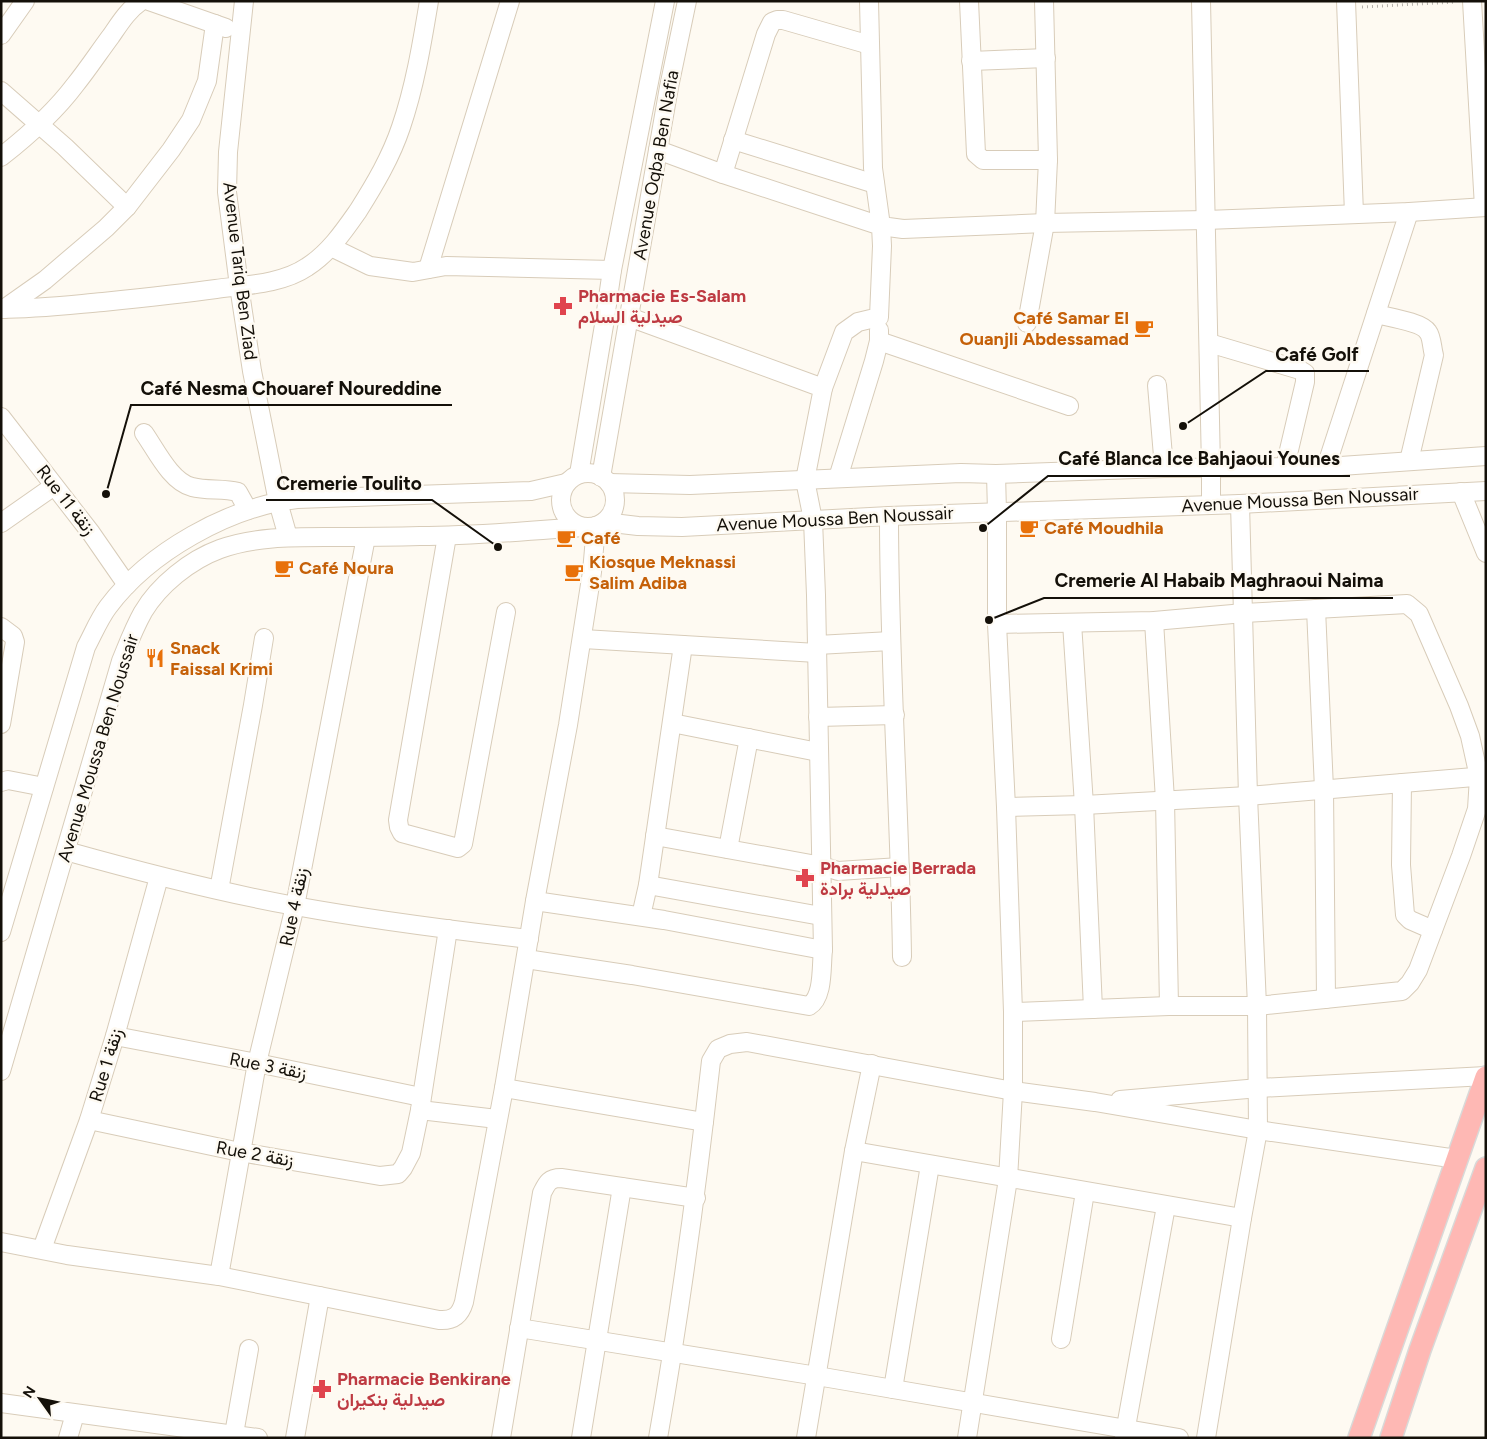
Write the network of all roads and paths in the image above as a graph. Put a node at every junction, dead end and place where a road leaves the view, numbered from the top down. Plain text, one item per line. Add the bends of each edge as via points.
1 (25, 1) edge
2 (141, 1) edge
3 (149, 1) edge
4 (244, 1) edge
5 (429, 1) edge
6 (510, 1) edge
7 (665, 1) edge
8 (687, 1) edge
9 (869, 1) edge
10 (969, 1) edge
11 (1044, 1) edge
12 (1201, 1) edge
13 (1472, 1) edge
14 (1462, 2) edge
15 (1346, 5) edge
16 (215, 24) junction
17 (241, 33) junction
18 (1, 35) edge
19 (870, 45) junction
20 (1046, 58) junction
21 (971, 61) junction
22 (1, 91) edge
23 (40, 125) junction
24 (733, 140) junction
25 (658, 150) junction
26 (1, 157) edge
27 (1048, 160) junction
28 (723, 174) junction
29 (875, 184) junction
30 (127, 207) junction
31 (1485, 207) edge
32 (1409, 212) junction
33 (1354, 214) junction
34 (1206, 220) junction
35 (1045, 223) junction
36 (881, 226) junction
37 (331, 247) junction
38 (428, 269) junction
39 (612, 270) junction
40 (238, 286) junction
41 (2, 309) edge
42 (1376, 314) junction
43 (629, 317) junction
44 (879, 317) junction
45 (1027, 323) dead end
46 (879, 341) junction
47 (1209, 343) junction
48 (1157, 385) dead end
49 (823, 388) junction
50 (1069, 406) dead end
51 (1, 417) edge
52 (144, 432) dead end
53 (1486, 456) edge
54 (1409, 461) junction
55 (1211, 467) junction
56 (1285, 467) junction
57 (1326, 467) junction
58 (1164, 468) junction
59 (996, 474) junction
60 (838, 478) junction
61 (573, 479) junction
62 (605, 480) junction
63 (805, 480) junction
64 (54, 486) junction
65 (1486, 491) edge
66 (1461, 492) junction
67 (278, 502) junction
68 (1211, 504) junction
69 (1240, 504) junction
70 (248, 510) junction
71 (998, 512) junction
72 (889, 516) junction
73 (812, 520) junction
74 (1, 523) edge
75 (594, 525) junction
76 (447, 536) junction
77 (288, 537) junction
78 (366, 537) junction
79 (1486, 553) edge
80 (127, 585) junction
81 (1316, 609) junction
82 (506, 612) dead end
83 (1244, 613) junction
84 (1154, 621) junction
85 (1072, 623) junction
86 (997, 624) junction
87 (1, 627) edge
88 (264, 638) dead end
89 (583, 639) junction
90 (891, 641) junction
91 (683, 644) junction
92 (817, 649) junction
93 (895, 715) junction
94 (818, 717) junction
95 (672, 723) junction
96 (1, 724) edge
97 (748, 738) junction
98 (818, 752) junction
99 (1482, 776) edge
100 (1, 782) edge
101 (1402, 783) junction
102 (44, 788) junction
103 (1324, 790) junction
104 (1248, 796) junction
105 (1165, 800) junction
106 (1084, 805) junction
107 (1006, 807) junction
108 (655, 836) junction
109 (728, 850) junction
110 (66, 851) junction
111 (822, 866) junction
112 (900, 867) junction
113 (159, 877) junction
114 (648, 885) junction
115 (219, 890) junction
116 (535, 900) junction
117 (295, 906) junction
118 (4, 911) edge
119 (641, 916) junction
120 (821, 916) junction
121 (448, 929) junction
122 (1434, 930) junction
123 (1, 932) edge
124 (529, 938) junction
125 (823, 950) junction
126 (902, 957) dead end
127 (526, 959) junction
128 (1326, 999) junction
129 (1169, 1006) junction
130 (1257, 1006) junction
131 (1093, 1009) junction
132 (1012, 1012) junction
133 (115, 1036) junction
134 (257, 1063) junction
135 (872, 1064) junction
136 (1, 1071) edge
137 (1486, 1076) edge
138 (504, 1088) junction
139 (1259, 1088) junction
140 (1013, 1091) junction
141 (1095, 1102) junction
142 (421, 1103) junction
143 (89, 1120) junction
144 (497, 1120) junction
145 (704, 1122) junction
146 (1258, 1130) junction
147 (854, 1151) junction
148 (240, 1152) junction
149 (1457, 1159) junction
150 (930, 1165) junction
151 (1484, 1177) edge
152 (1008, 1179) junction
153 (622, 1187) junction
154 (1085, 1192) junction
155 (696, 1198) junction
156 (1166, 1206) junction
157 (1242, 1218) junction
158 (1, 1242) edge
159 (42, 1249) junction
160 (218, 1276) junction
161 (320, 1296) junction
162 (519, 1328) junction
163 (1061, 1338) dead end
164 (596, 1341) junction
165 (249, 1349) dead end
166 (673, 1354) junction
167 (817, 1376) junction
168 (893, 1389) junction
169 (973, 1402) junction
170 (1, 1403) edge
171 (75, 1414) junction
172 (1125, 1433) edge
173 (234, 1434) junction
174 (68, 1438) edge
175 (258, 1438) edge
176 (295, 1438) edge
177 (501, 1438) edge
178 (581, 1438) edge
179 (658, 1438) edge
180 (806, 1438) edge
181 (967, 1438) edge
182 (1179, 1438) edge
183 (1206, 1438) edge
184 (1359, 1438) edge
185 (1391, 1438) edge

1 - 18 street
2 - 23 street via 128,12 76,84
3 - 16 street
4 - 17 street, Avenue Tariq Ben Ziad
5 - 37 street via 416,69 401,128 390,156 370,192
6 - 38 street
7 - 39 street, Avenue Oqba Ben Nafia
8 - 25 street, Avenue Oqba Ben Nafia
9 - 19 street
10 - 21 street
11 - 20 street
12 - 34 street
13 - 31 street
14 - 15 path
15 - 33 street
16 - 17 street
16 - 30 street via 207,81 191,120
17 - 40 street, Avenue Tariq Ben Ziad via 228,152 227,192
19 - 24 street via 794,22 772,22
19 - 29 street
20 - 21 street
20 - 27 street
21 - 27 street via 976,154 983,160
22 - 23 street
23 - 26 street
23 - 30 street
24 - 28 street
24 - 29 street
25 - 28 street
25 - 43 street, Avenue Oqba Ben Nafia
27 - 35 street
28 - 36 street
29 - 36 street
30 - 41 street via 45,280
31 - 32 street
32 - 33 street
32 - 42 street
33 - 34 street
34 - 35 street
34 - 47 street
35 - 36 street via 903,229
35 - 45 street
36 - 44 street
37 - 38 street via 370,266 413,272
37 - 40 street via 298,272
38 - 39 street via 446,266
39 - 61 street, Avenue Oqba Ben Nafia
40 - 41 street via 169,296
40 - 67 street, Avenue Tariq Ben Ziad
42 - 54 street via 1421,326 1429,332 1434,355
42 - 57 street
43 - 49 street
43 - 62 street, Avenue Oqba Ben Nafia
44 - 46 street
44 - 49 street via 858,322 844,332
46 - 50 street
46 - 60 street
47 - 55 street
47 - 56 street via 1306,373
48 - 58 street
49 - 63 street
51 - 64 street, Rue 11 زنقة
52 - 70 street via 173,476 183,484 238,492
53 - 54 street, Avenue Moussa Ben Noussair
54 - 57 street, Avenue Moussa Ben Noussair
55 - 56 street, Avenue Moussa Ben Noussair
55 - 58 street, Avenue Moussa Ben Noussair
55 - 68 street
56 - 57 street, Avenue Moussa Ben Noussair
58 - 59 street, Avenue Moussa Ben Noussair
59 - 60 street, Avenue Moussa Ben Noussair
59 - 71 street
60 - 63 street, Avenue Moussa Ben Noussair
61 - 62 street via 586,473
61 - 67 street, Avenue Moussa Ben Noussair via 531,491
61 - 75 street via 562,492 562,510 573,524
62 - 63 street, Avenue Moussa Ben Noussair via 690,485
62 - 75 street via 613,491 614,508 610,516
63 - 73 street
64 - 74 street
64 - 80 street, Rue 11 زنقة via 92,533
65 - 66 street, Avenue Moussa Ben Noussair
66 - 69 street, Avenue Moussa Ben Noussair
66 - 79 street
67 - 70 street, Avenue Moussa Ben Noussair
67 - 77 street, Avenue Tariq Ben Ziad
68 - 69 street, Avenue Moussa Ben Noussair
68 - 71 street, Avenue Moussa Ben Noussair
69 - 83 street
70 - 80 street, Avenue Moussa Ben Noussair via 182,541
71 - 72 street, Avenue Moussa Ben Noussair
71 - 86 street
72 - 73 street, Avenue Moussa Ben Noussair
72 - 90 street
73 - 75 street, Avenue Moussa Ben Noussair via 682,528
73 - 92 street
75 - 76 street, Avenue Moussa Ben Noussair
75 - 89 street via 592,572
76 - 78 street, Avenue Moussa Ben Noussair
76 - 82 street via 398,820 402,833 458,848 463,844
77 - 78 street, Avenue Moussa Ben Noussair
77 - 110 street, Avenue Moussa Ben Noussair via 239,544 200,558 176,575 143,611 121,661
78 - 117 street, Rue 4 زنقة
80 - 102 street, Avenue Moussa Ben Noussair via 107,608 86,647
81 - 83 street
81 - 99 street via 1406,604 1419,614 1459,706
81 - 103 street
83 - 84 street
83 - 104 street
84 - 85 street
84 - 105 street
85 - 86 street
85 - 106 street
86 - 107 street
87 - 96 street via 13,636 14,642
88 - 115 street
89 - 91 street
89 - 116 street
90 - 92 street
90 - 93 street
91 - 92 street via 772,651
91 - 95 street
92 - 94 street
93 - 94 street
93 - 112 street
94 - 98 street
95 - 97 street
95 - 108 street
97 - 98 street
97 - 109 street
98 - 111 street
99 - 101 street
99 - 122 street via 1477,810
100 - 102 street via 8,780
101 - 103 street
101 - 122 street via 1401,865 1405,915
102 - 118 street, Avenue Moussa Ben Noussair
103 - 104 street
103 - 128 street
104 - 105 street
104 - 130 street
105 - 106 street
105 - 129 street
106 - 107 street
106 - 131 street
107 - 132 street
108 - 109 street
108 - 114 street
109 - 111 street
110 - 113 street
110 - 136 street, Avenue Moussa Ben Noussair
111 - 112 street via 838,871
111 - 120 street
112 - 126 street
113 - 115 street
113 - 133 street, Rue 1 زنقة
114 - 119 street
114 - 120 street
115 - 117 street
116 - 119 street
116 - 124 street
117 - 121 street
117 - 134 street, Rue 4 زنقة
118 - 123 street, Avenue Moussa Ben Noussair
119 - 125 street
120 - 125 street
121 - 124 street
121 - 142 street
122 - 128 street via 1418,970 1402,991
124 - 127 street
125 - 127 street via 819,994 809,1006
127 - 138 street
128 - 130 street
129 - 130 street
129 - 131 street
130 - 139 street
131 - 132 street
132 - 140 street
133 - 134 street, Rue 3 زنقة
133 - 143 street, Rue 1 زنقة
134 - 142 street, Rue 3 زنقة
134 - 148 street, Rue 4 زنقة
135 - 140 street
135 - 145 street via 748,1042 730,1044 718,1049 712,1061
135 - 147 street
137 - 139 street
137 - 149 main road
138 - 144 street
138 - 145 street
139 - 141 street
139 - 146 street
140 - 141 street
140 - 152 street
141 - 146 street
142 - 144 street, Rue 3 زنقة
142 - 148 street, Rue 2 زنقة via 411,1153 398,1174 380,1176
143 - 148 street, Rue 2 زنقة
143 - 159 street, Rue 1 زنقة
144 - 161 street via 464,1302 458,1315 438,1320
145 - 155 street
146 - 149 street
146 - 157 street
147 - 150 street
147 - 167 street
148 - 160 street, Rue 4 زنقة
149 - 184 main road
150 - 152 street
150 - 168 street
151 - 185 main road
152 - 154 street
152 - 169 street
153 - 155 street
153 - 162 street via 561,1178 553,1178 547,1184 542,1193
153 - 164 street
154 - 156 street
154 - 163 street
155 - 166 street
156 - 157 street
156 - 172 street
157 - 183 street
158 - 159 street
159 - 160 street
160 - 161 street
161 - 176 street
162 - 164 street
162 - 177 street
164 - 166 street
164 - 178 street
165 - 173 street
166 - 167 street
166 - 179 street
167 - 168 street
167 - 180 street
168 - 169 street
169 - 172 street
169 - 181 street
170 - 171 street
171 - 173 street
171 - 174 street
172 - 182 street
173 - 175 street

